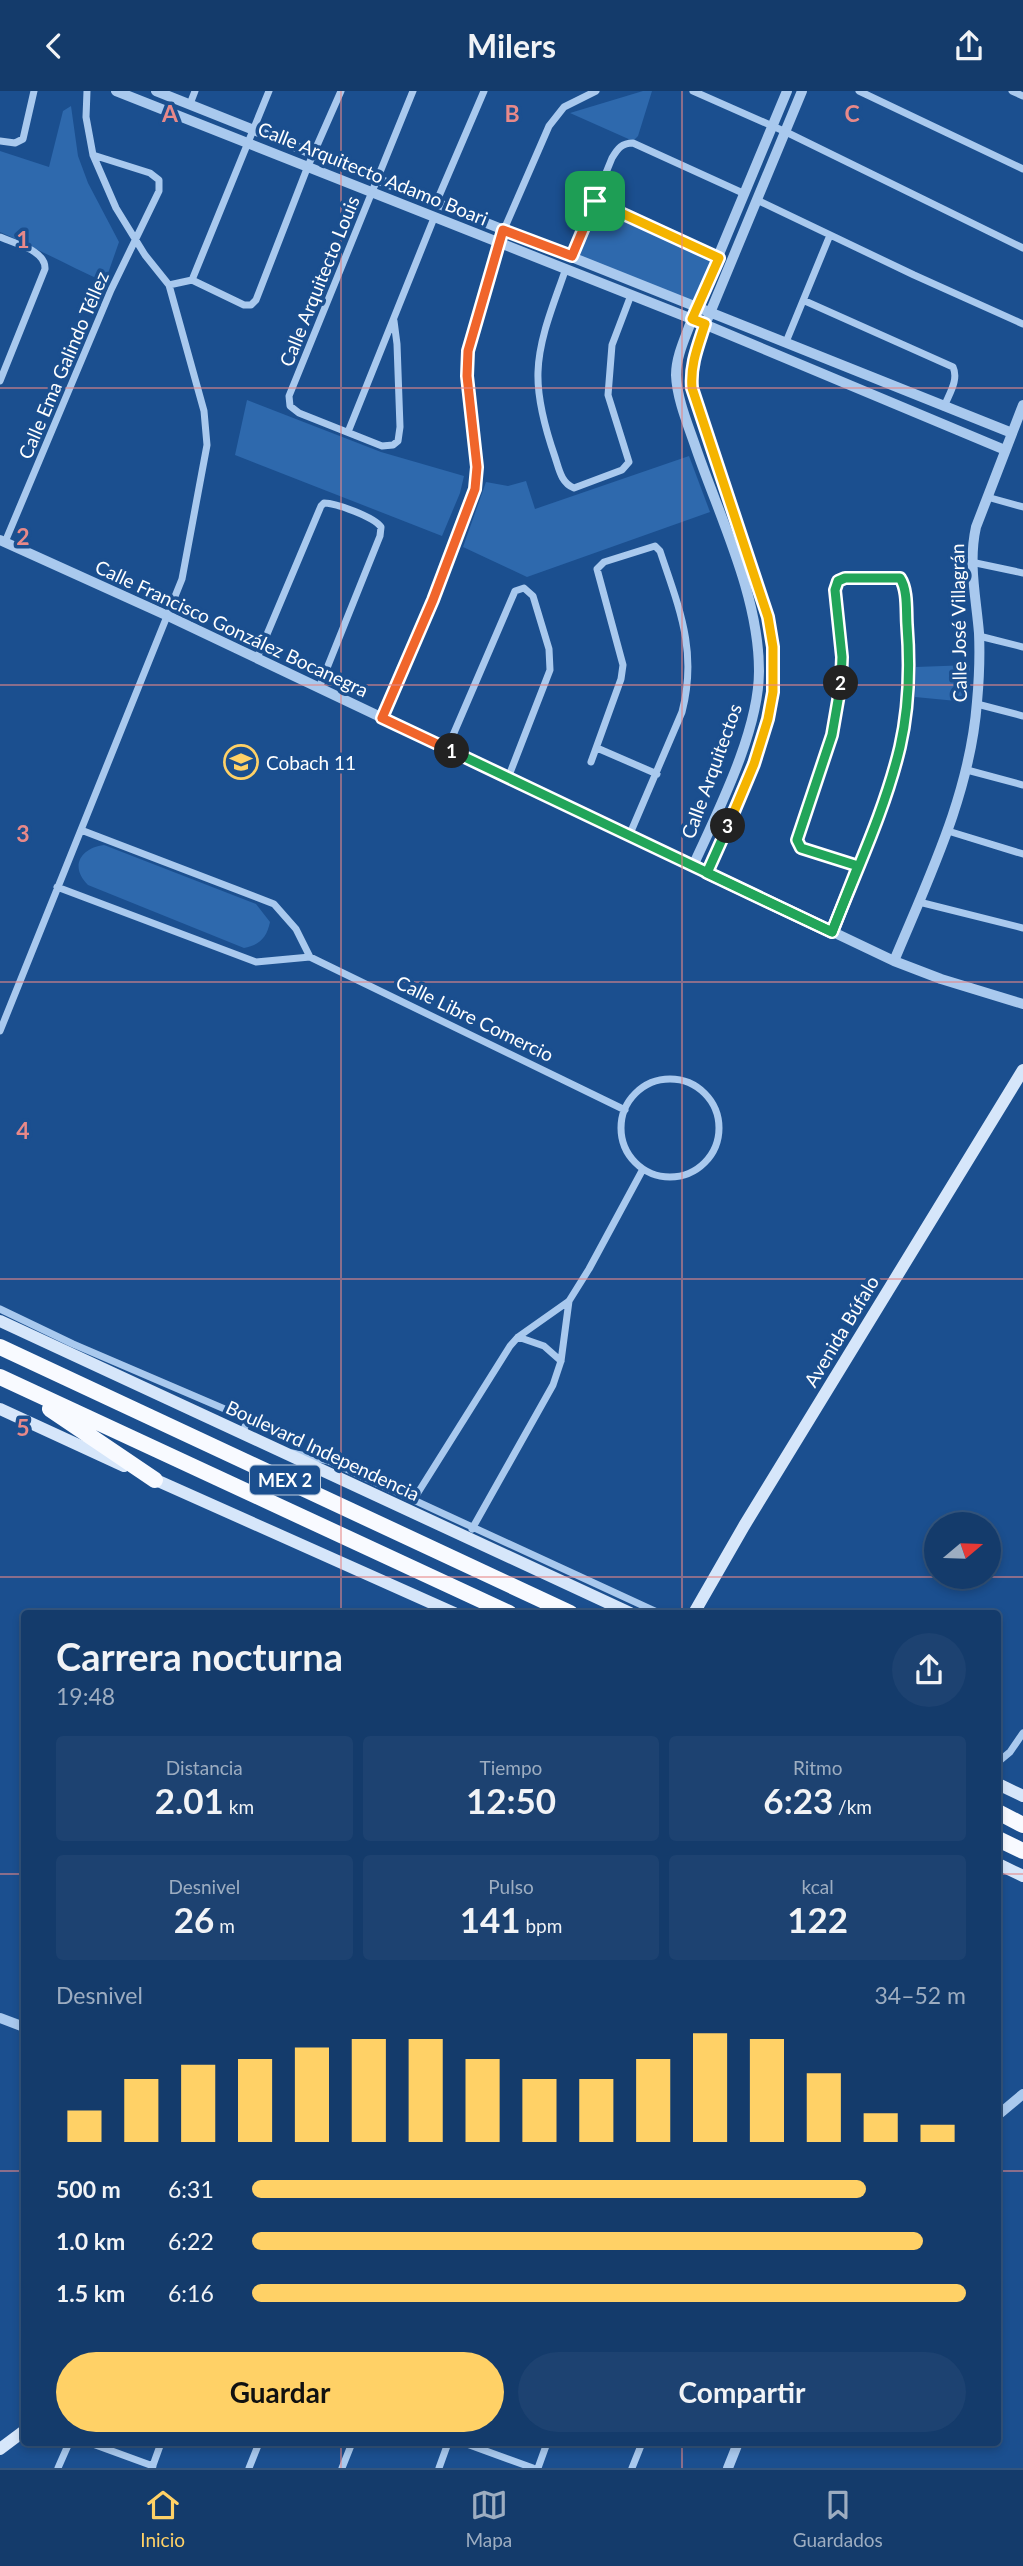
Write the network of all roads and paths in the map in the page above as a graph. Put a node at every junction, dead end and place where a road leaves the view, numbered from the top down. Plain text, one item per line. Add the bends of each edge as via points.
1 (34, 91) edge
2 (88, 91) edge
3 (116, 91) edge
4 (156, 91) edge
5 (195, 91) edge
6 (269, 91) edge
7 (341, 91) edge
8 (413, 91) edge
9 (484, 91) edge
10 (595, 91) edge
11 (693, 91) edge
12 (787, 91) edge
13 (802, 91) edge
14 (859, 91) edge
15 (1012, 91) edge
16 (1023, 96) edge
17 (190, 104) junction
18 (772, 125) junction
19 (253, 130) junction
20 (786, 132) junction
21 (0, 141) edge
22 (247, 142) junction
23 (93, 155) junction
24 (314, 155) junction
25 (308, 166) junction
26 (1023, 169) edge
27 (377, 180) junction
28 (372, 193) junction
29 (745, 194) junction
30 (757, 200) junction
31 (595, 201) junction
32 (436, 203) junction
33 (434, 218) junction
34 (503, 230) junction
35 (830, 236) junction
36 (0, 237) edge
37 (135, 240) junction
38 (499, 241) junction
39 (1023, 248) edge
40 (572, 256) junction
41 (719, 258) junction
42 (566, 268) junction
43 (192, 280) junction
44 (169, 285) junction
45 (631, 295) junction
46 (805, 301) junction
47 (698, 306) junction
48 (711, 311) junction
49 (692, 319) junction
50 (394, 321) junction
51 (705, 324) junction
52 (1023, 324) edge
53 (786, 342) junction
54 (0, 380) edge
55 (1023, 405) edge
56 (944, 407) junction
57 (348, 432) junction
58 (1017, 434) edge
59 (1005, 450) junction
60 (720, 473) junction
61 (706, 477) junction
62 (987, 497) junction
63 (1023, 507) edge
64 (2, 541) edge
65 (971, 562) junction
66 (1023, 573) edge
67 (168, 616) junction
68 (979, 636) junction
69 (1023, 647) edge
70 (257, 658) junction
71 (319, 688) junction
72 (758, 689) junction
73 (773, 692) junction
74 (977, 704) junction
75 (1023, 716) edge
76 (382, 718) junction
77 (597, 748) junction
78 (447, 749) junction
79 (592, 762) dead end
80 (967, 770) junction
81 (657, 774) junction
82 (508, 778) junction
83 (1023, 785) edge
84 (80, 830) junction
85 (948, 831) junction
86 (629, 835) junction
87 (1023, 854) edge
88 (693, 866) junction
89 (858, 866) junction
90 (707, 873) junction
91 (57, 887) junction
92 (919, 902) junction
93 (1023, 927) edge
94 (832, 932) junction
95 (310, 957) junction
96 (894, 961) junction
97 (1023, 1004) edge
98 (0, 1031) edge
99 (1023, 1070) edge
100 (625, 1109) junction
101 (643, 1169) junction
102 (569, 1301) junction
103 (0, 1309) edge
104 (0, 1321) edge
105 (42, 1335) junction
106 (518, 1338) junction
107 (0, 1347) edge
108 (561, 1361) junction
109 (4, 1379) edge
110 (0, 1409) edge
111 (242, 1434) junction
112 (278, 1451) junction
113 (155, 1480) junction
114 (414, 1499) junction
115 (434, 1516) junction
116 (473, 1527) junction
117 (466, 1539) junction
118 (642, 1605) junction
119 (447, 1610) edge
120 (503, 1610) edge
121 (564, 1610) edge
122 (624, 1610) edge
123 (640, 1610) edge
124 (653, 1610) edge
125 (696, 1610) edge
126 (1023, 1733) edge
127 (1001, 1760) edge
128 (1001, 1785) edge
129 (1023, 1796) edge
130 (1001, 1814) edge
131 (1023, 1825) edge
132 (1001, 1840) edge
133 (1023, 1851) edge
134 (1001, 1865) edge
135 (1023, 1876) edge
136 (0, 2018) edge
137 (21, 2026) edge
138 (1023, 2094) edge
139 (1001, 2113) edge
140 (21, 2433) edge
141 (68, 2446) edge
142 (98, 2446) edge
143 (160, 2446) edge
144 (258, 2446) edge
145 (351, 2446) edge
146 (447, 2446) edge
147 (473, 2446) edge
148 (546, 2446) edge
149 (641, 2446) edge
150 (737, 2446) edge
151 (0, 2449) edge
152 (152, 2467) edge
153 (58, 2468) edge
154 (250, 2468) edge
155 (342, 2468) edge
156 (439, 2468) edge
157 (536, 2468) edge
158 (632, 2468) edge
159 (728, 2468) edge

1 - 21 street via 23,139
2 - 23 street via 86,117
3 - 22 street, Calle Arquitecto Adamo Boari
4 - 17 street, Calle Arquitecto Adamo Boari
5 - 17 street
6 - 19 street
7 - 24 street
8 - 27 street, Calle Arquitecto Louis
9 - 32 street
10 - 34 street via 564,107 549,126
11 - 18 street
12 - 18 street, Calle Arquitectos
13 - 20 street, Calle Arquitectos
14 - 26 street
15 - 16 street
17 - 19 street, Calle Arquitecto Adamo Boari
18 - 20 street
18 - 29 street, Calle Arquitectos
19 - 22 street
19 - 24 street, Calle Arquitecto Adamo Boari
20 - 30 street, Calle Arquitectos
20 - 39 street
22 - 25 street, Calle Arquitecto Adamo Boari
22 - 43 street
23 - 37 street
23 - 37 street, Calle Ema Galindo Téllez via 159,180 159,191
24 - 25 street
24 - 27 street, Calle Arquitecto Adamo Boari
25 - 28 street, Calle Arquitecto Adamo Boari
25 - 43 street via 251,305
27 - 28 street, Calle Arquitecto Louis
27 - 32 street, Calle Arquitecto Adamo Boari
28 - 33 street, Calle Arquitecto Adamo Boari
28 - 57 street, Calle Arquitecto Louis via 289,396 290,406 299,413
29 - 31 street via 626,143 617,149
29 - 41 street, Calle Arquitectos
30 - 35 street
30 - 48 street, Calle Arquitectos
31 - 40 street
31 - 41 street
32 - 34 street, Calle Arquitecto Adamo Boari
33 - 38 street, Calle Arquitecto Adamo Boari
33 - 50 street
34 - 38 street
34 - 40 street, Calle Arquitecto Adamo Boari
35 - 46 street
35 - 52 street
36 - 54 street via 41,255 46,269
37 - 44 street
37 - 64 street, Calle Ema Galindo Téllez
38 - 42 street, Calle Arquitecto Adamo Boari
38 - 76 street via 468,351 475,489
40 - 47 street, Calle Arquitecto Adamo Boari
41 - 47 street, Calle Arquitectos
42 - 45 street, Calle Arquitecto Adamo Boari
42 - 45 street via 538,371 546,425 568,486 577,488 627,467 629,458 608,395 612,345
43 - 44 street
44 - 67 street via 204,411 207,445 185,566
45 - 49 street, Calle Arquitecto Adamo Boari
46 - 53 street
46 - 56 street via 953,367 955,382
47 - 48 street, Calle Arquitecto Adamo Boari
47 - 49 street, Calle Arquitectos
48 - 51 street, Calle Arquitectos
48 - 53 street, Calle Arquitecto Adamo Boari
49 - 51 street, Calle Arquitecto Adamo Boari
49 - 61 street, Calle Arquitectos via 676,372
50 - 57 street
50 - 57 street via 398,441 382,446
51 - 59 street, Calle Arquitecto Adamo Boari
51 - 60 street, Calle Arquitectos via 691,374
53 - 56 street, Calle Arquitecto Adamo Boari
55 - 58 street, Calle José Villagrán
56 - 58 street, Calle Arquitecto Adamo Boari
58 - 59 street, Calle José Villagrán
59 - 62 street, Calle José Villagrán
60 - 61 street
60 - 73 street, Calle Arquitectos via 768,617
61 - 72 street, Calle Arquitectos via 755,624
62 - 63 street
62 - 65 street, Calle José Villagrán via 976,527
64 - 67 street, Calle Francisco González Bocanegra
65 - 66 street
65 - 68 street, Calle José Villagrán
67 - 70 street, Calle Francisco González Bocanegra
67 - 84 street
68 - 69 street
68 - 74 street, Calle José Villagrán
70 - 71 street, Calle Francisco González Bocanegra
70 - 71 street via 321,506 332,504 376,521 380,537
71 - 76 street, Calle Francisco González Bocanegra
72 - 73 street
72 - 88 street, Calle Arquitectos via 738,759
73 - 90 street, Calle Arquitectos via 758,753
74 - 75 street
74 - 80 street, Calle José Villagrán
76 - 78 street, Calle Francisco González Bocanegra
77 - 79 street
77 - 81 street
77 - 81 street via 623,665 598,566 655,546 685,625 690,665 682,712
78 - 82 street, Calle Francisco González Bocanegra
78 - 82 street via 502,618 515,591 524,588 533,596 549,649 550,670
80 - 83 street
80 - 85 street, Calle José Villagrán
81 - 86 street
82 - 86 street, Calle Francisco González Bocanegra
84 - 91 street
84 - 95 street via 274,904 296,929
85 - 87 street
85 - 92 street, Calle José Villagrán
86 - 88 street, Calle Francisco González Bocanegra
88 - 90 street, Calle Francisco González Bocanegra
89 - 89 street via 900,746 907,695 908,638 902,581 895,577 838,581 840,692 832,735 797,840 801,848
89 - 94 street
90 - 94 street, Calle Francisco González Bocanegra
91 - 95 street via 256,962
91 - 98 street
92 - 93 street
92 - 96 street, Calle José Villagrán
94 - 96 street, Calle Francisco González Bocanegra
95 - 100 street, Calle Libre Comercio
96 - 97 street, Calle Francisco González Bocanegra
99 - 125 main road, Avenida Búfalo
100 - 101 street via 624,1143
100 - 101 street via 648,1085 672,1079 704,1092 718,1115 718,1141 698,1169 674,1177
101 - 102 street
102 - 106 street
102 - 108 street
103 - 105 street
104 - 105 main road, Boulevard Independencia
105 - 111 main road, Boulevard Independencia
105 - 111 street via 248,1419
106 - 108 street via 544,1346
106 - 114 street
107 - 121 highway, MEX 2
108 - 116 street via 546,1399
109 - 113 highway
109 - 120 highway, MEX 2
110 - 113 main road
111 - 112 main road, Boulevard Independencia
112 - 114 street via 329,1461
112 - 115 main road, Boulevard Independencia
113 - 119 main road
114 - 115 street
115 - 116 street
115 - 117 main road, Boulevard Independencia
116 - 117 street
116 - 118 street
117 - 122 main road, Boulevard Independencia
118 - 123 street
118 - 124 street
126 - 127 street
128 - 129 main road
130 - 131 highway
132 - 133 highway
134 - 135 main road
136 - 137 street
138 - 139 street
140 - 151 main road
141 - 153 street
142 - 152 street
143 - 152 street
144 - 154 street
145 - 155 street
146 - 156 street
147 - 157 street
148 - 157 street
149 - 158 street
150 - 159 street

